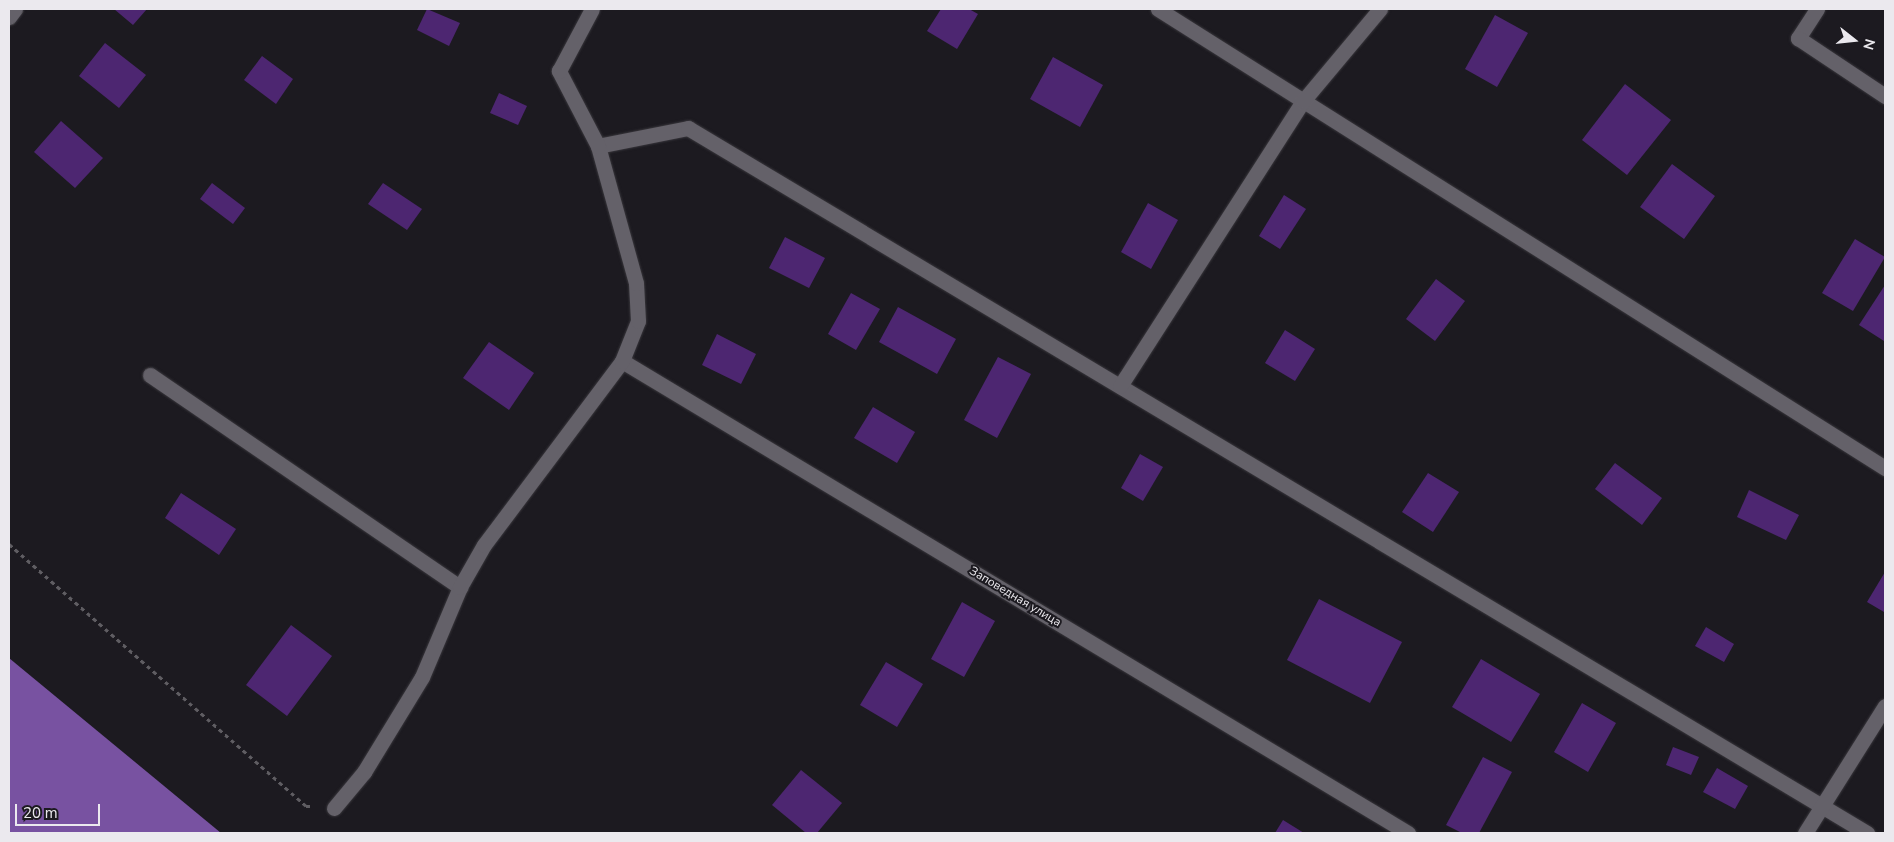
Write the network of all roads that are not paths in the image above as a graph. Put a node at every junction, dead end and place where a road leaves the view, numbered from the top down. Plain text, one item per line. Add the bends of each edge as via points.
1 (15, 9) edge
2 (592, 9) edge
3 (1158, 9) edge
4 (1380, 9) edge
5 (1817, 9) edge
6 (9, 18) edge
7 (1885, 96) edge
8 (1303, 101) junction
9 (598, 146) junction
10 (622, 361) junction
11 (150, 375) dead end
12 (1120, 386) junction
13 (1885, 468) edge
14 (460, 587) junction
15 (1885, 706) edge
16 (1822, 804) junction
17 (334, 808) road end
18 (1408, 833) edge
19 (1804, 833) edge
20 (1867, 833) edge

1 - 6 street
2 - 9 street via 559,71
3 - 8 street
4 - 8 street
5 - 7 street via 1798,38
8 - 12 street
8 - 13 street
9 - 10 street via 636,283 638,321
9 - 12 street via 688,128
10 - 14 street via 484,545
10 - 18 street, Заповедная улица
11 - 14 street
12 - 16 street
14 - 17 street via 422,676 364,772
15 - 16 street
16 - 19 street
16 - 20 street

